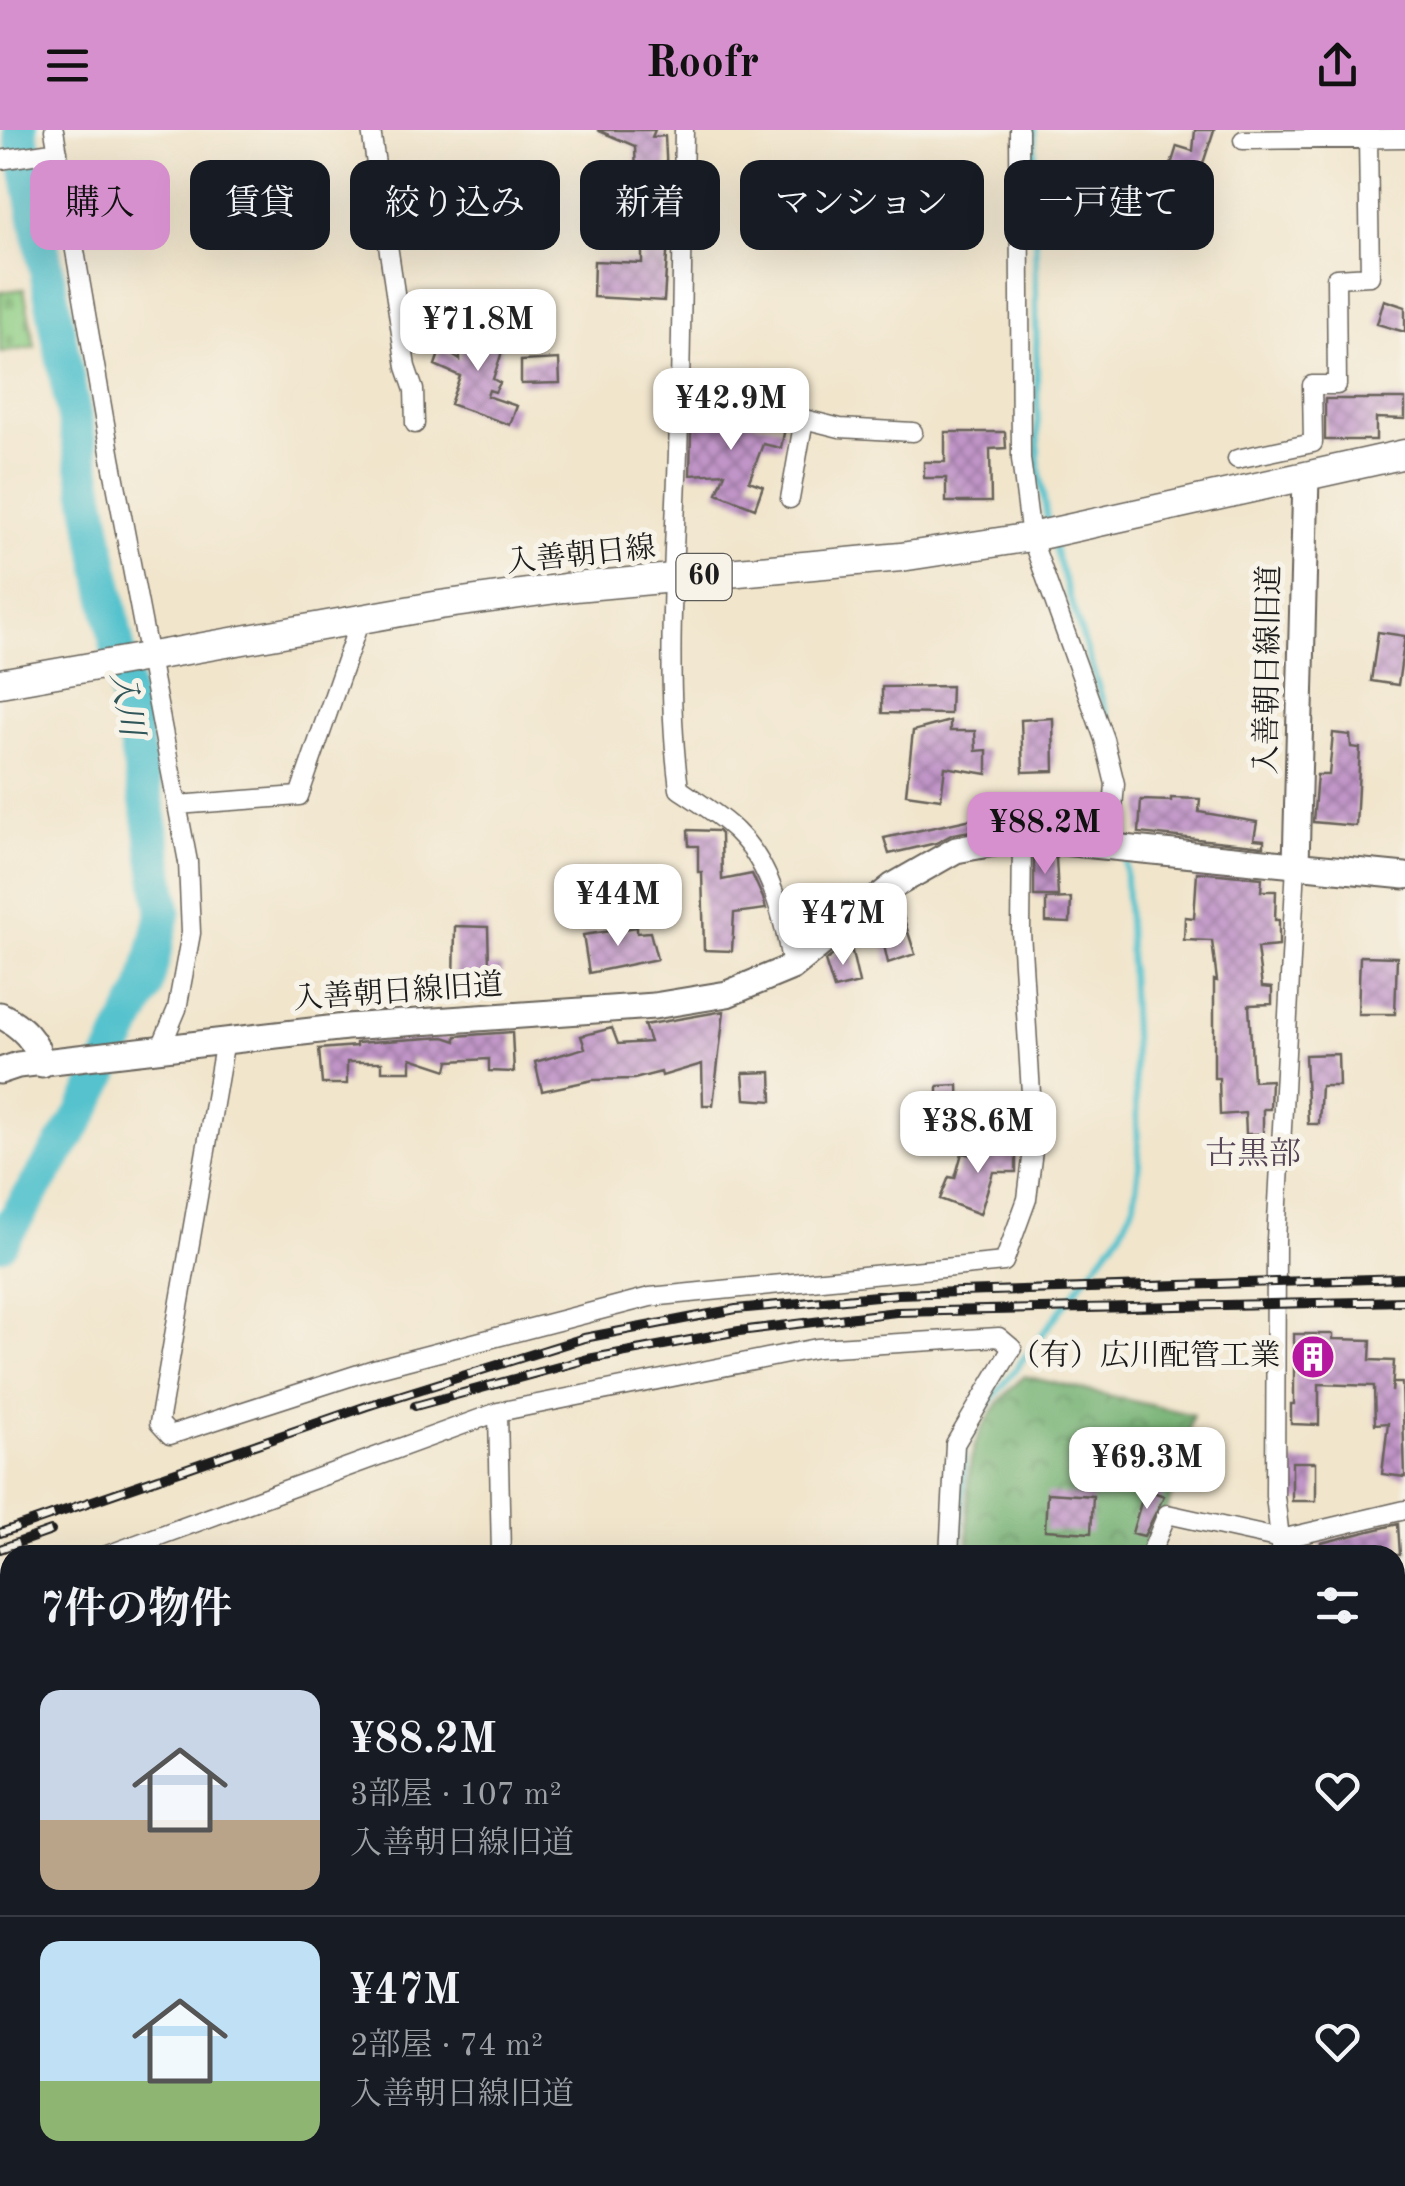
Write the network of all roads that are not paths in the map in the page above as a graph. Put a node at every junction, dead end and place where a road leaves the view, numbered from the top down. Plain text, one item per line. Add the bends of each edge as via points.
1 (54, 130) edge
2 (371, 130) edge
3 (684, 130) edge
4 (1019, 130) edge
5 (1368, 138) junction
6 (1405, 138) edge
7 (1243, 140) dead end
8 (58, 151) junction
9 (0, 160) edge
10 (680, 394) junction
11 (804, 418) junction
12 (415, 424) dead end
13 (913, 432) dead end
14 (1405, 454) edge
15 (1237, 459) dead end
16 (1306, 477) junction
17 (790, 499) dead end
18 (1031, 537) junction
19 (673, 580) junction
20 (362, 617) junction
21 (148, 657) junction
22 (0, 683) edge
23 (177, 806) junction
24 (1022, 838) junction
25 (1110, 845) junction
26 (1296, 865) junction
27 (1405, 876) edge
28 (792, 967) junction
29 (0, 1015) edge
30 (224, 1040) junction
31 (153, 1048) junction
32 (42, 1064) junction
33 (0, 1072) edge
34 (498, 1412) junction
35 (1405, 1510) edge
36 (134, 1545) edge
37 (501, 1545) edge
38 (950, 1545) edge
39 (1154, 1545) edge
40 (1275, 1545) edge
41 (1282, 1545) edge
42 (1289, 1545) edge

1 - 8 street
2 - 12 street
3 - 10 street
4 - 18 street via 1021,459
5 - 6 street
5 - 7 street
5 - 15 street via 1370,276 1336,278 1337,385 1312,385 1312,443
8 - 9 street
8 - 21 street
10 - 11 street
10 - 19 street
11 - 13 street via 840,428
11 - 17 street
14 - 16 main road, 入善朝日線 / 60
16 - 18 main road, 入善朝日線 / 60
16 - 26 street, 入善朝日線旧道
18 - 19 main road, 入善朝日線 / 60
18 - 25 street via 1104,738 1115,784
19 - 20 main road, 入善朝日線 / 60
19 - 28 street via 679,789 739,833 782,910
20 - 21 main road, 入善朝日線 / 60
20 - 23 street via 299,796
21 - 22 main road, 入善朝日線 / 60
21 - 23 street
23 - 31 street via 191,933 176,1009
24 - 25 street, 入善朝日線旧道
24 - 28 street, 入善朝日線旧道 via 956,850 893,886
24 - 30 street via 1020,932 1034,1142 1026,1199 1004,1262 650,1298 374,1369 170,1435 159,1423
25 - 26 street, 入善朝日線旧道
26 - 27 street, 入善朝日線旧道
26 - 41 street via 1276,1240 1275,1496
28 - 30 street, 入善朝日線旧道 via 727,994 654,1006
29 - 32 street via 38,1046
30 - 31 street, 入善朝日線旧道
31 - 32 street, 入善朝日線旧道
32 - 33 street, 入善朝日線旧道
34 - 36 street
34 - 37 street
34 - 38 street via 818,1348 1000,1337 1012,1348 955,1444
35 - 42 street
39 - 40 street via 1167,1514

